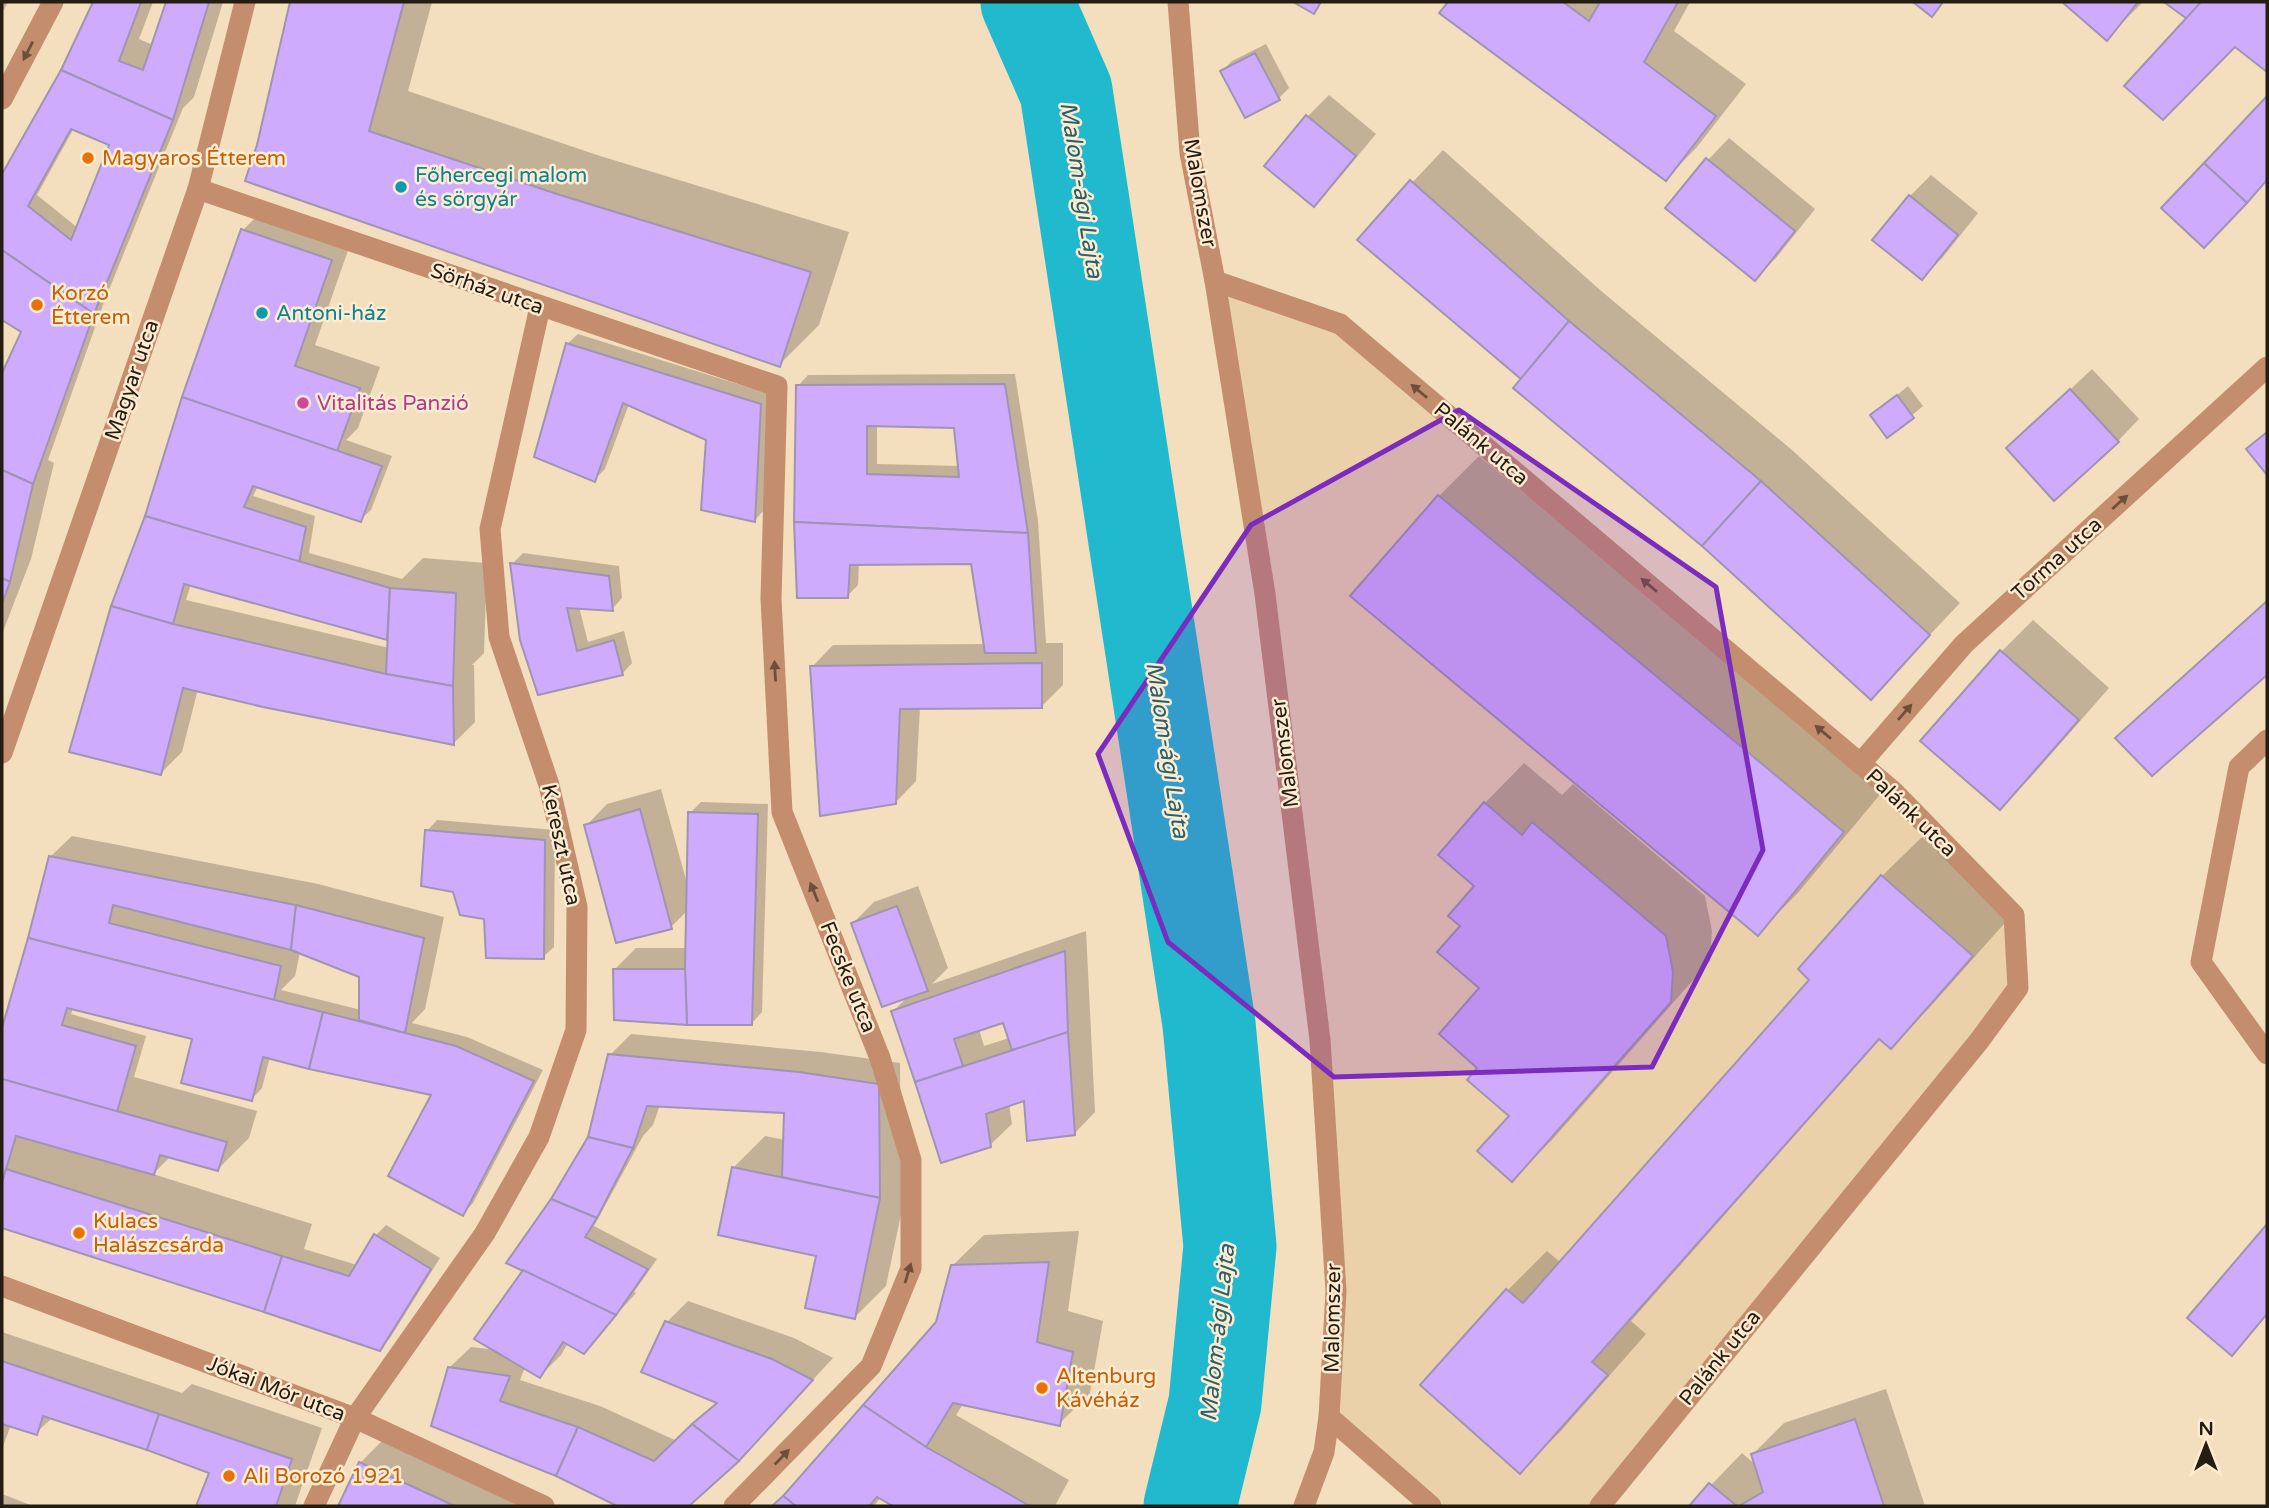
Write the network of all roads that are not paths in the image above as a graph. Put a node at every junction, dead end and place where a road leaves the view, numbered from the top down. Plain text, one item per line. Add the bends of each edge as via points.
1 (53, 2) edge
2 (245, 2) edge
3 (1178, 2) edge
4 (2, 99) edge
5 (198, 190) junction
6 (1215, 281) junction
7 (540, 307) junction
8 (2267, 368) edge
9 (777, 386) joint
10 (2267, 740) edge
11 (2, 753) edge
12 (1860, 764) junction
13 (2267, 1054) edge
14 (2, 1286) edge
15 (1329, 1417) junction
16 (355, 1418) junction
17 (314, 1506) edge
18 (544, 1506) edge
19 (734, 1506) edge
20 (1304, 1506) edge
21 (1431, 1506) edge
22 (1600, 1506) edge

1 -> 4 street
2 - 5 street, Magyar utca
3 - 6 street, Malomszer via 1191,153
5 - 7 street, Sörház utca
5 - 11 street, Magyar utca
12 -> 6 street, Palánk utca via 1340,324
6 - 15 street, Malomszer via 1265,594 1320,1040 1336,1291
7 - 9 street, Sörház utca
7 - 16 street, Kereszt utca via 490,529 499,637 549,785 577,907 576,1030 539,1137 485,1233
12 -> 8 street, Torma utca via 1964,644
19 -> 9 street, Fecske utca via 871,1366 911,1268 911,1160 880,1058 782,812 771,599
10 - 13 street via 2239,767 2202,962
12 - 22 street, Palánk utca via 1894,792 2014,915 2018,988
14 - 16 street, Jókai Mór utca
15 - 20 street, Malomszer via 1324,1452
15 - 21 street
16 - 17 street, Kereszt utca
16 - 18 street, Jókai Mór utca

